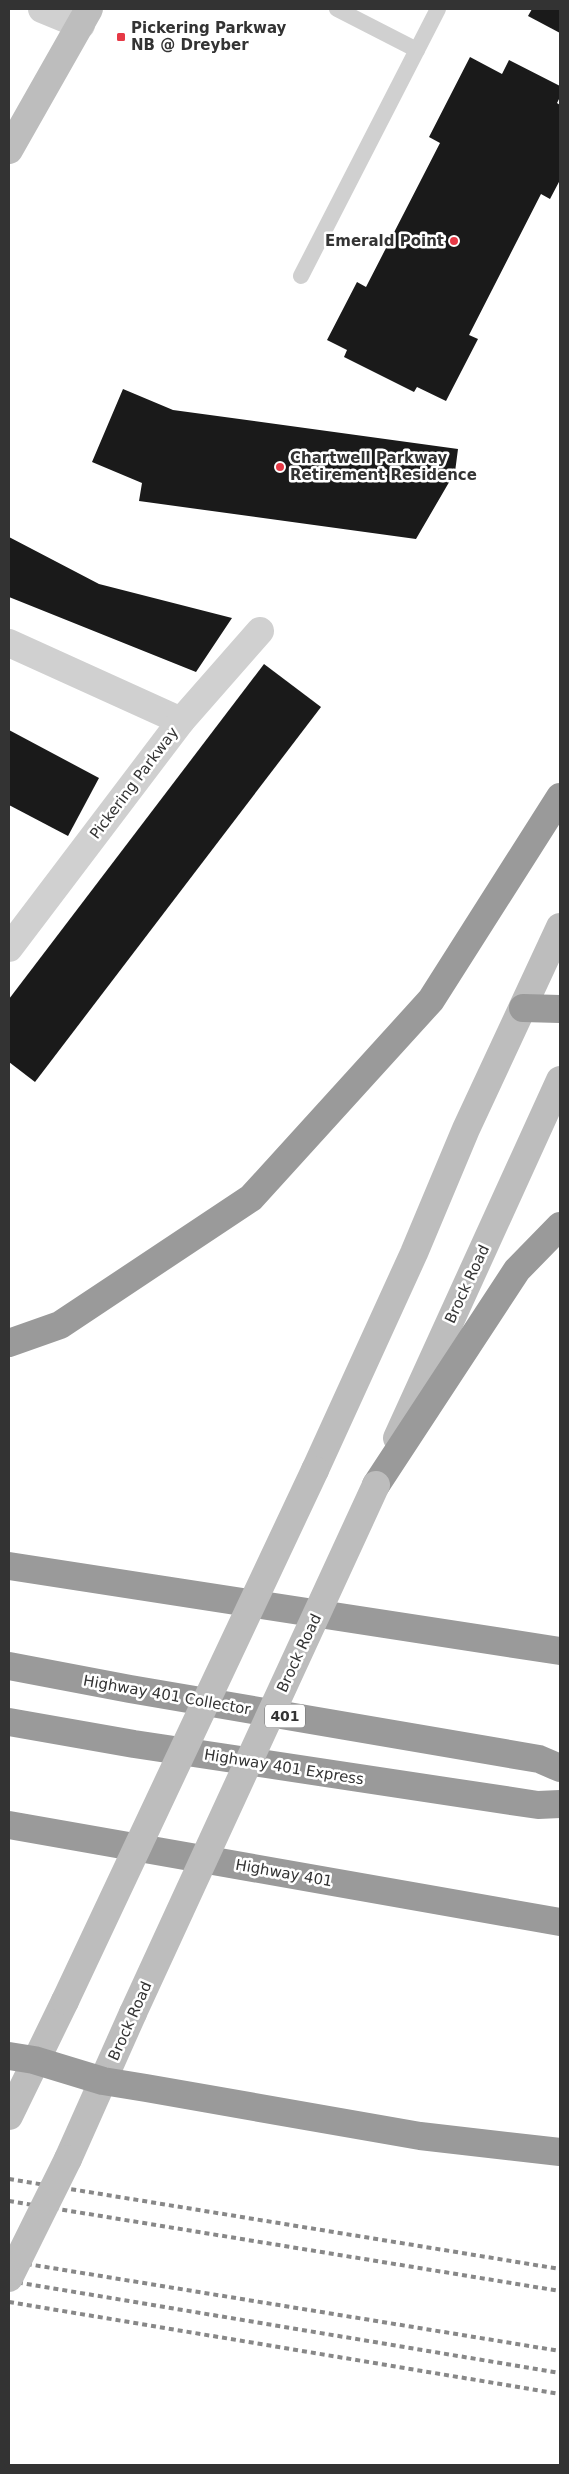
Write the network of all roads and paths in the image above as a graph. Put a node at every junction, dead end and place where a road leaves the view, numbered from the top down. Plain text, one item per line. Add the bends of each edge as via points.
1 (42, 9) edge
2 (337, 9) edge
3 (438, 9) edge
4 (85, 17) edge
5 (417, 50) junction
6 (9, 150) edge
7 (300, 276) dead end
8 (260, 631) dead end
9 (9, 643) edge
10 (181, 721) junction
11 (560, 797) edge
12 (560, 927) edge
13 (9, 948) edge
14 (523, 1008) junction
15 (560, 1010) edge
16 (560, 1080) edge
17 (560, 1226) edge
18 (9, 1342) edge
19 (376, 1485) junction
20 (9, 1566) edge
21 (560, 1651) edge
22 (9, 1666) edge
23 (9, 1722) edge
24 (560, 1768) edge
25 (560, 1804) edge
26 (9, 1824) edge
27 (560, 1922) edge
28 (22, 2058) edge
29 (103, 2081) junction
30 (9, 2116) edge
31 (560, 2152) edge
32 (9, 2278) edge

1 - 4 street
2 - 5 lane
3 - 5 lane
4 - 6 main road
5 - 7 lane
8 - 10 street
9 - 10 street, Pickering Parkway
10 - 13 street, Pickering Parkway
11 - 18 highway via 431,1000 251,1198 60,1325
12 - 14 main road
14 - 15 highway
14 - 28 main road, bridge via 315,1470 65,2001
16 - 19 main road, Brock Road
17 - 19 highway via 516,1270
19 - 29 main road, Brock Road, bridge
20 - 21 highway
22 - 24 highway, Highway 401 Collector / 401 via 539,1759
23 - 25 highway, Highway 401 Express via 538,1806
26 - 27 highway, Highway 401
28 - 29 highway
28 - 30 main road
29 - 31 highway via 420,2136
29 - 32 main road, Brock Road, bridge

